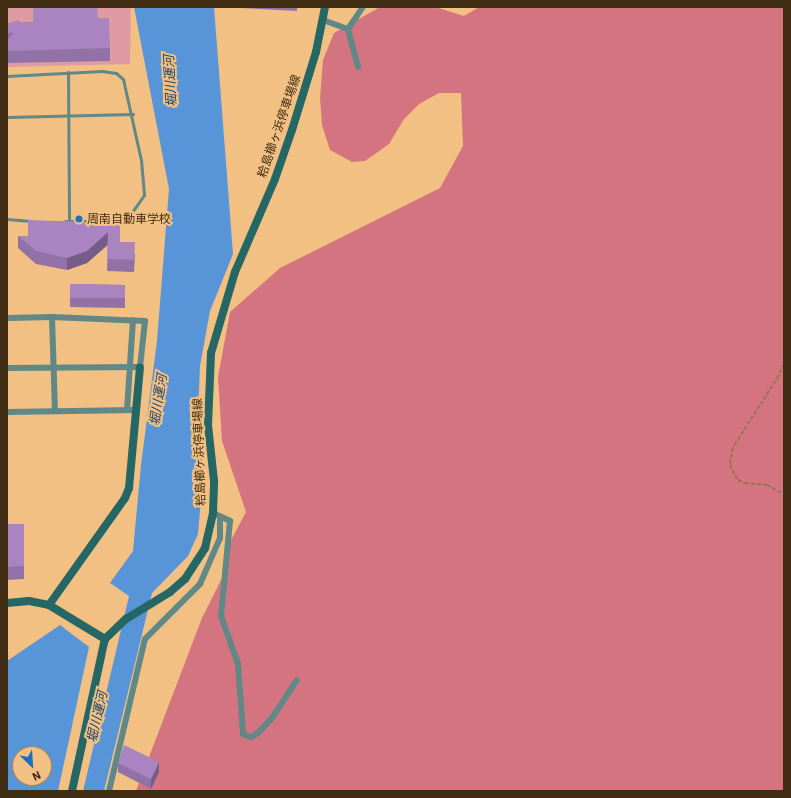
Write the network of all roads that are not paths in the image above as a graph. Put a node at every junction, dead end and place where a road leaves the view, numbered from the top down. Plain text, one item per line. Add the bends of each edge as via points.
1 (325, 7) edge
2 (363, 7) edge
3 (323, 20) junction
4 (348, 29) junction
5 (358, 67) dead end
6 (68, 72) junction
7 (7, 76) edge
8 (133, 114) junction
9 (7, 117) edge
10 (68, 117) junction
11 (7, 219) edge
12 (37, 221) edge
13 (61, 221) edge
14 (69, 221) junction
15 (52, 317) junction
16 (7, 318) edge
17 (133, 320) junction
18 (54, 367) junction
19 (130, 367) junction
20 (140, 367) junction
21 (7, 368) edge
22 (55, 410) junction
23 (127, 410) junction
24 (136, 410) junction
25 (7, 412) edge
26 (213, 513) junction
27 (220, 518) junction
28 (7, 603) edge
29 (49, 605) junction
30 (105, 639) junction
31 (297, 680) dead end
32 (72, 791) edge
33 (109, 791) edge

1 - 3 main road, 粭島櫛ヶ浜停車場線
2 - 4 street
3 - 4 street
3 - 26 main road, 粭島櫛ヶ浜停車場線 via 292,130 275,179 235,272 211,353 208,425 214,481
4 - 5 street
6 - 7 lane
6 - 8 lane via 116,73 123,80
6 - 10 lane
8 - 10 lane
8 - 14 lane via 145,182 139,205 130,215 115,221
9 - 10 lane
10 - 14 lane
11 - 12 lane
13 - 14 lane
15 - 16 street
15 - 17 street
15 - 18 street
17 - 19 street
17 - 20 street via 145,321
18 - 19 street
18 - 21 street
18 - 22 street
19 - 20 street
19 - 23 street
20 - 24 main road
22 - 23 street
22 - 25 street
23 - 24 street
24 - 29 main road via 129,488 125,498
26 - 27 street
26 - 30 main road, 粭島櫛ヶ浜停車場線 via 205,548 195,565 170,592 111,631
27 - 31 street via 230,521 221,616 238,664 243,734 251,736 258,733 272,718
27 - 33 street via 220,538 200,584 145,639
28 - 29 main road via 29,602
29 - 30 main road
30 - 32 main road, 粭島櫛ヶ浜停車場線

